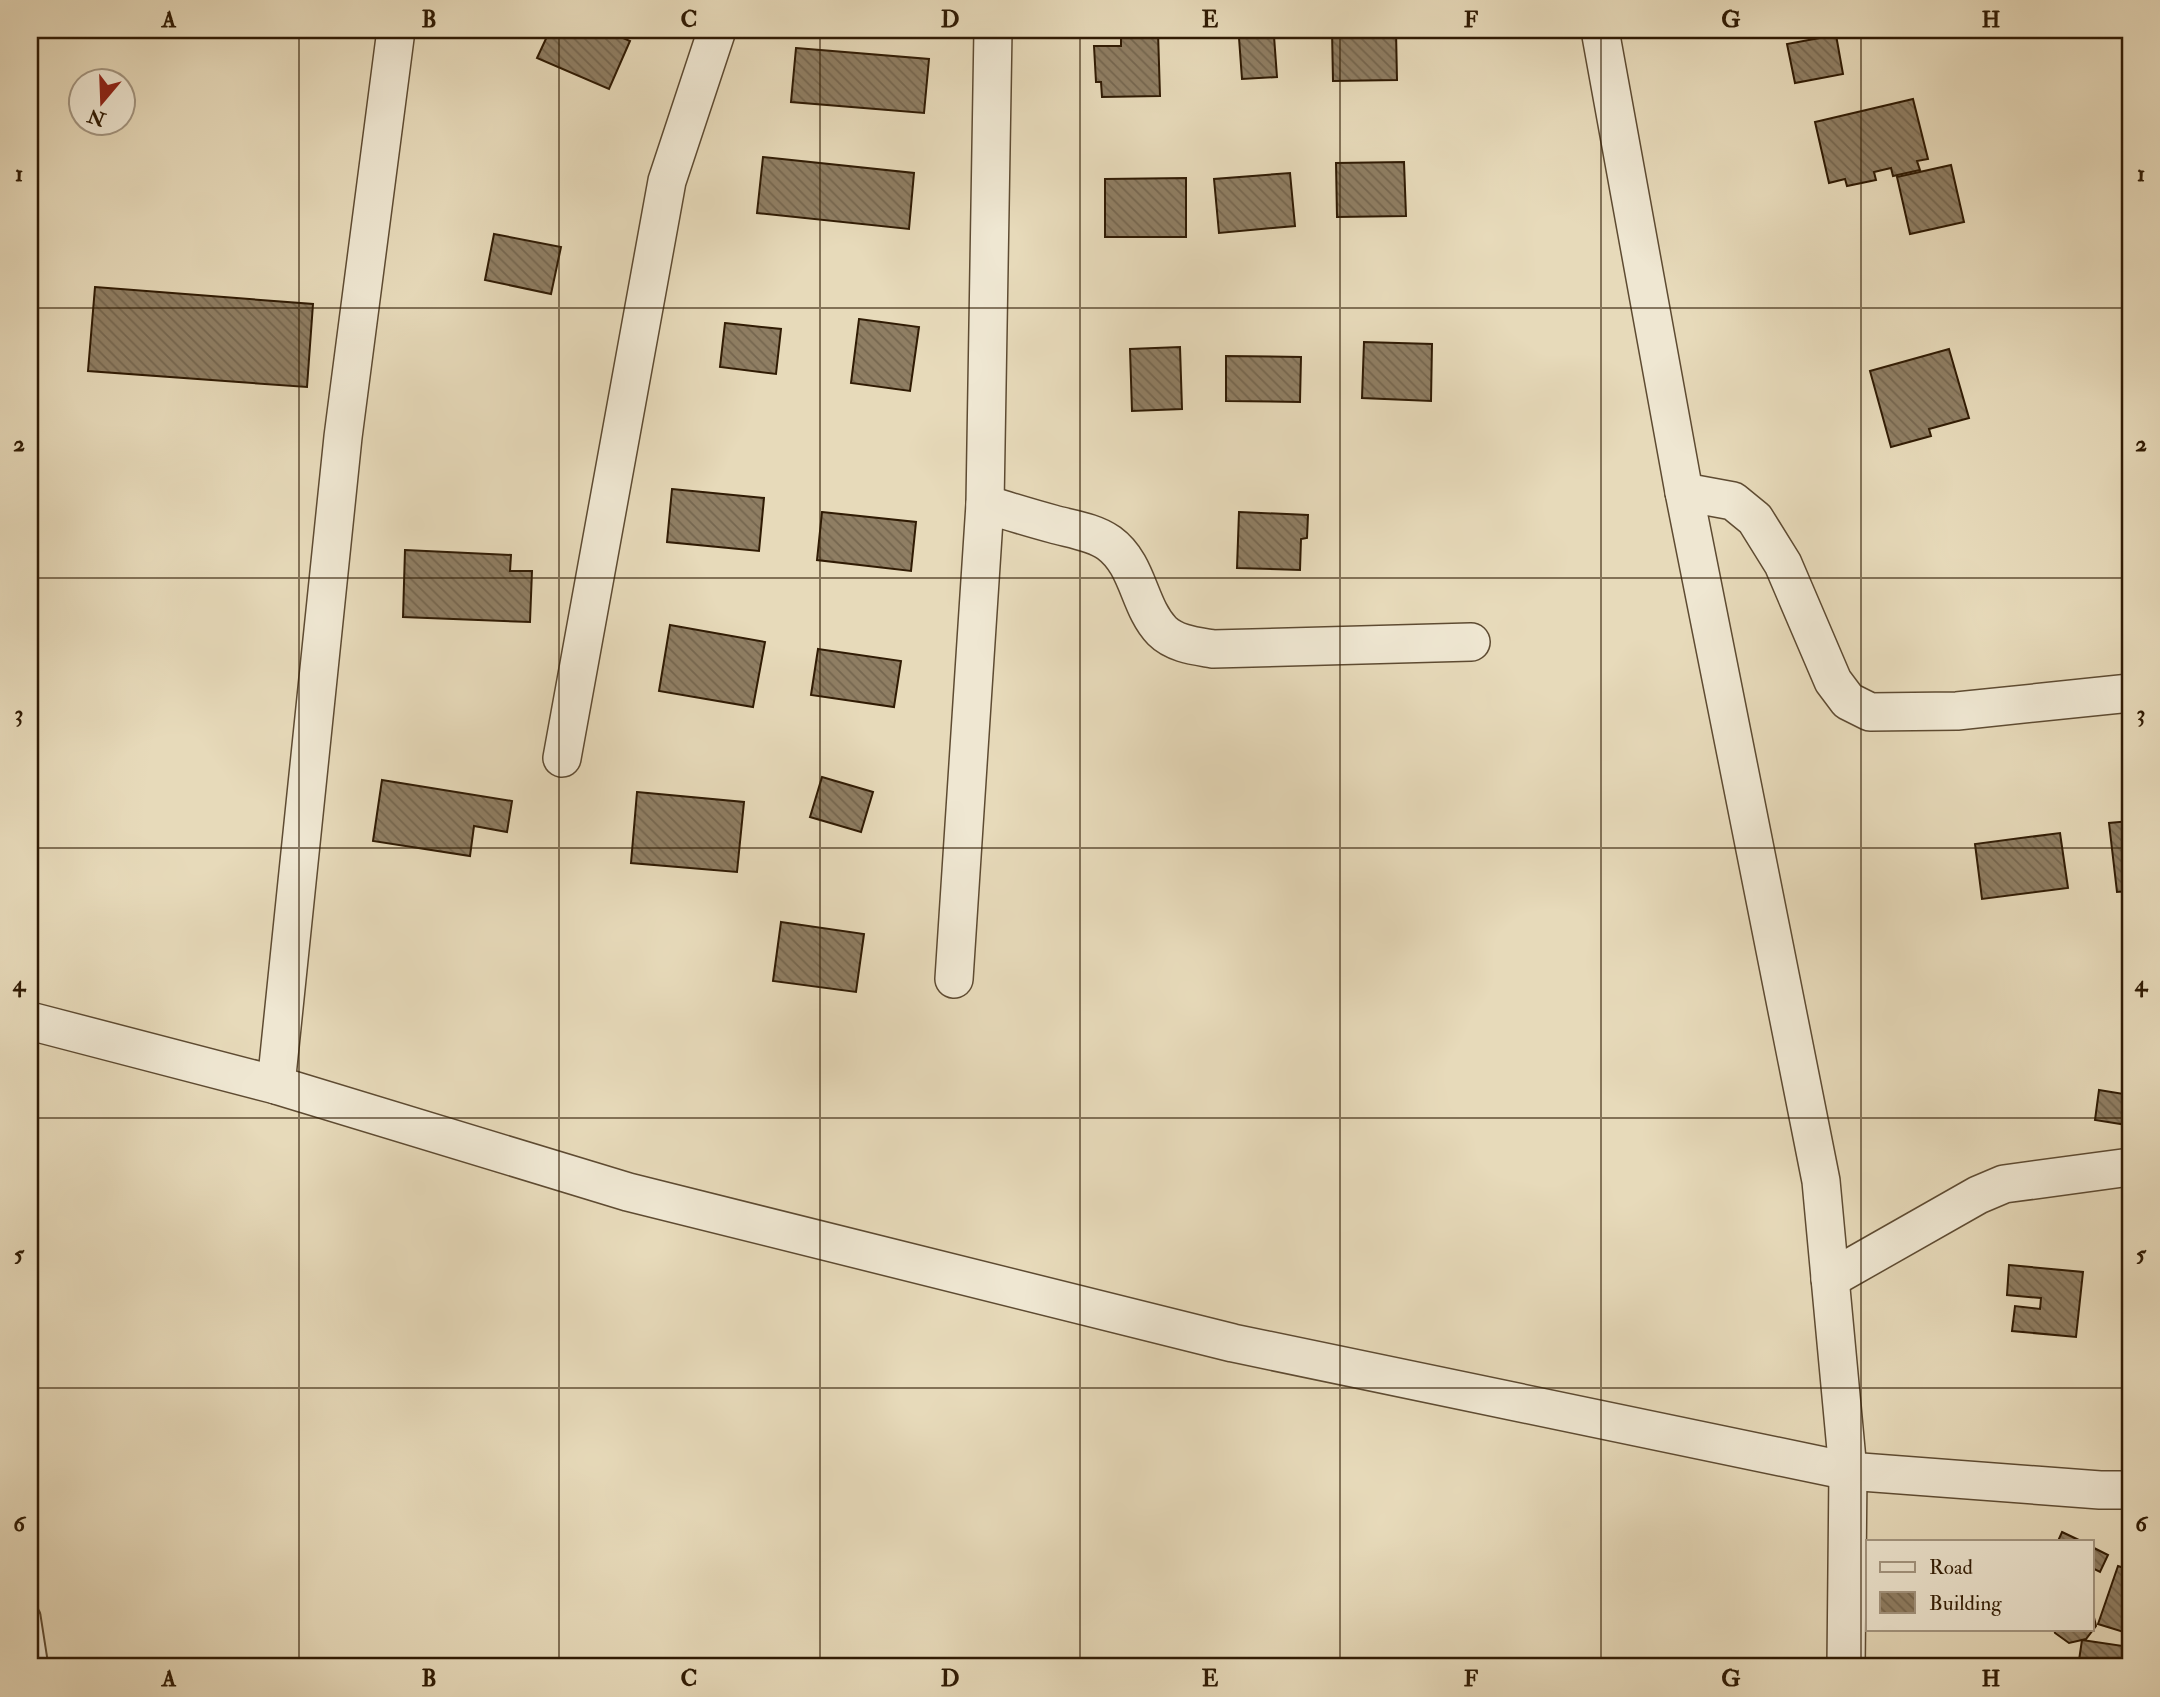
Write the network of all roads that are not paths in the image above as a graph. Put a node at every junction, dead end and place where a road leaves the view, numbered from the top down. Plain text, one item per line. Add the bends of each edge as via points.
1 (396, 30) edge
2 (717, 30) edge
3 (993, 30) edge
4 (1600, 30) edge
5 (1684, 492) junction
6 (985, 504) junction
7 (1471, 642) dead end
8 (2130, 693) edge
9 (562, 758) dead end
10 (954, 979) dead end
11 (30, 1021) edge
12 (276, 1085) junction
13 (2130, 1167) edge
14 (1830, 1279) junction
15 (1848, 1471) junction
16 (2130, 1490) edge
17 (30, 1616) edge
18 (38, 1667) edge
19 (1846, 1667) edge

1 - 12 street via 343,437
2 - 9 street via 667,181
3 - 6 street
4 - 5 street
5 - 8 street via 1732,501 1755,519 1783,564 1833,681 1848,701 1870,712 1957,711
5 - 14 street via 1821,1181
6 - 7 street via 1109,542 1124,558 1163,632 1184,643 1213,649
6 - 10 street
11 - 12 street
12 - 15 street via 628,1192 1233,1343
13 - 14 street via 2004,1184
14 - 15 street
15 - 16 street
15 - 19 street
17 - 18 lane

